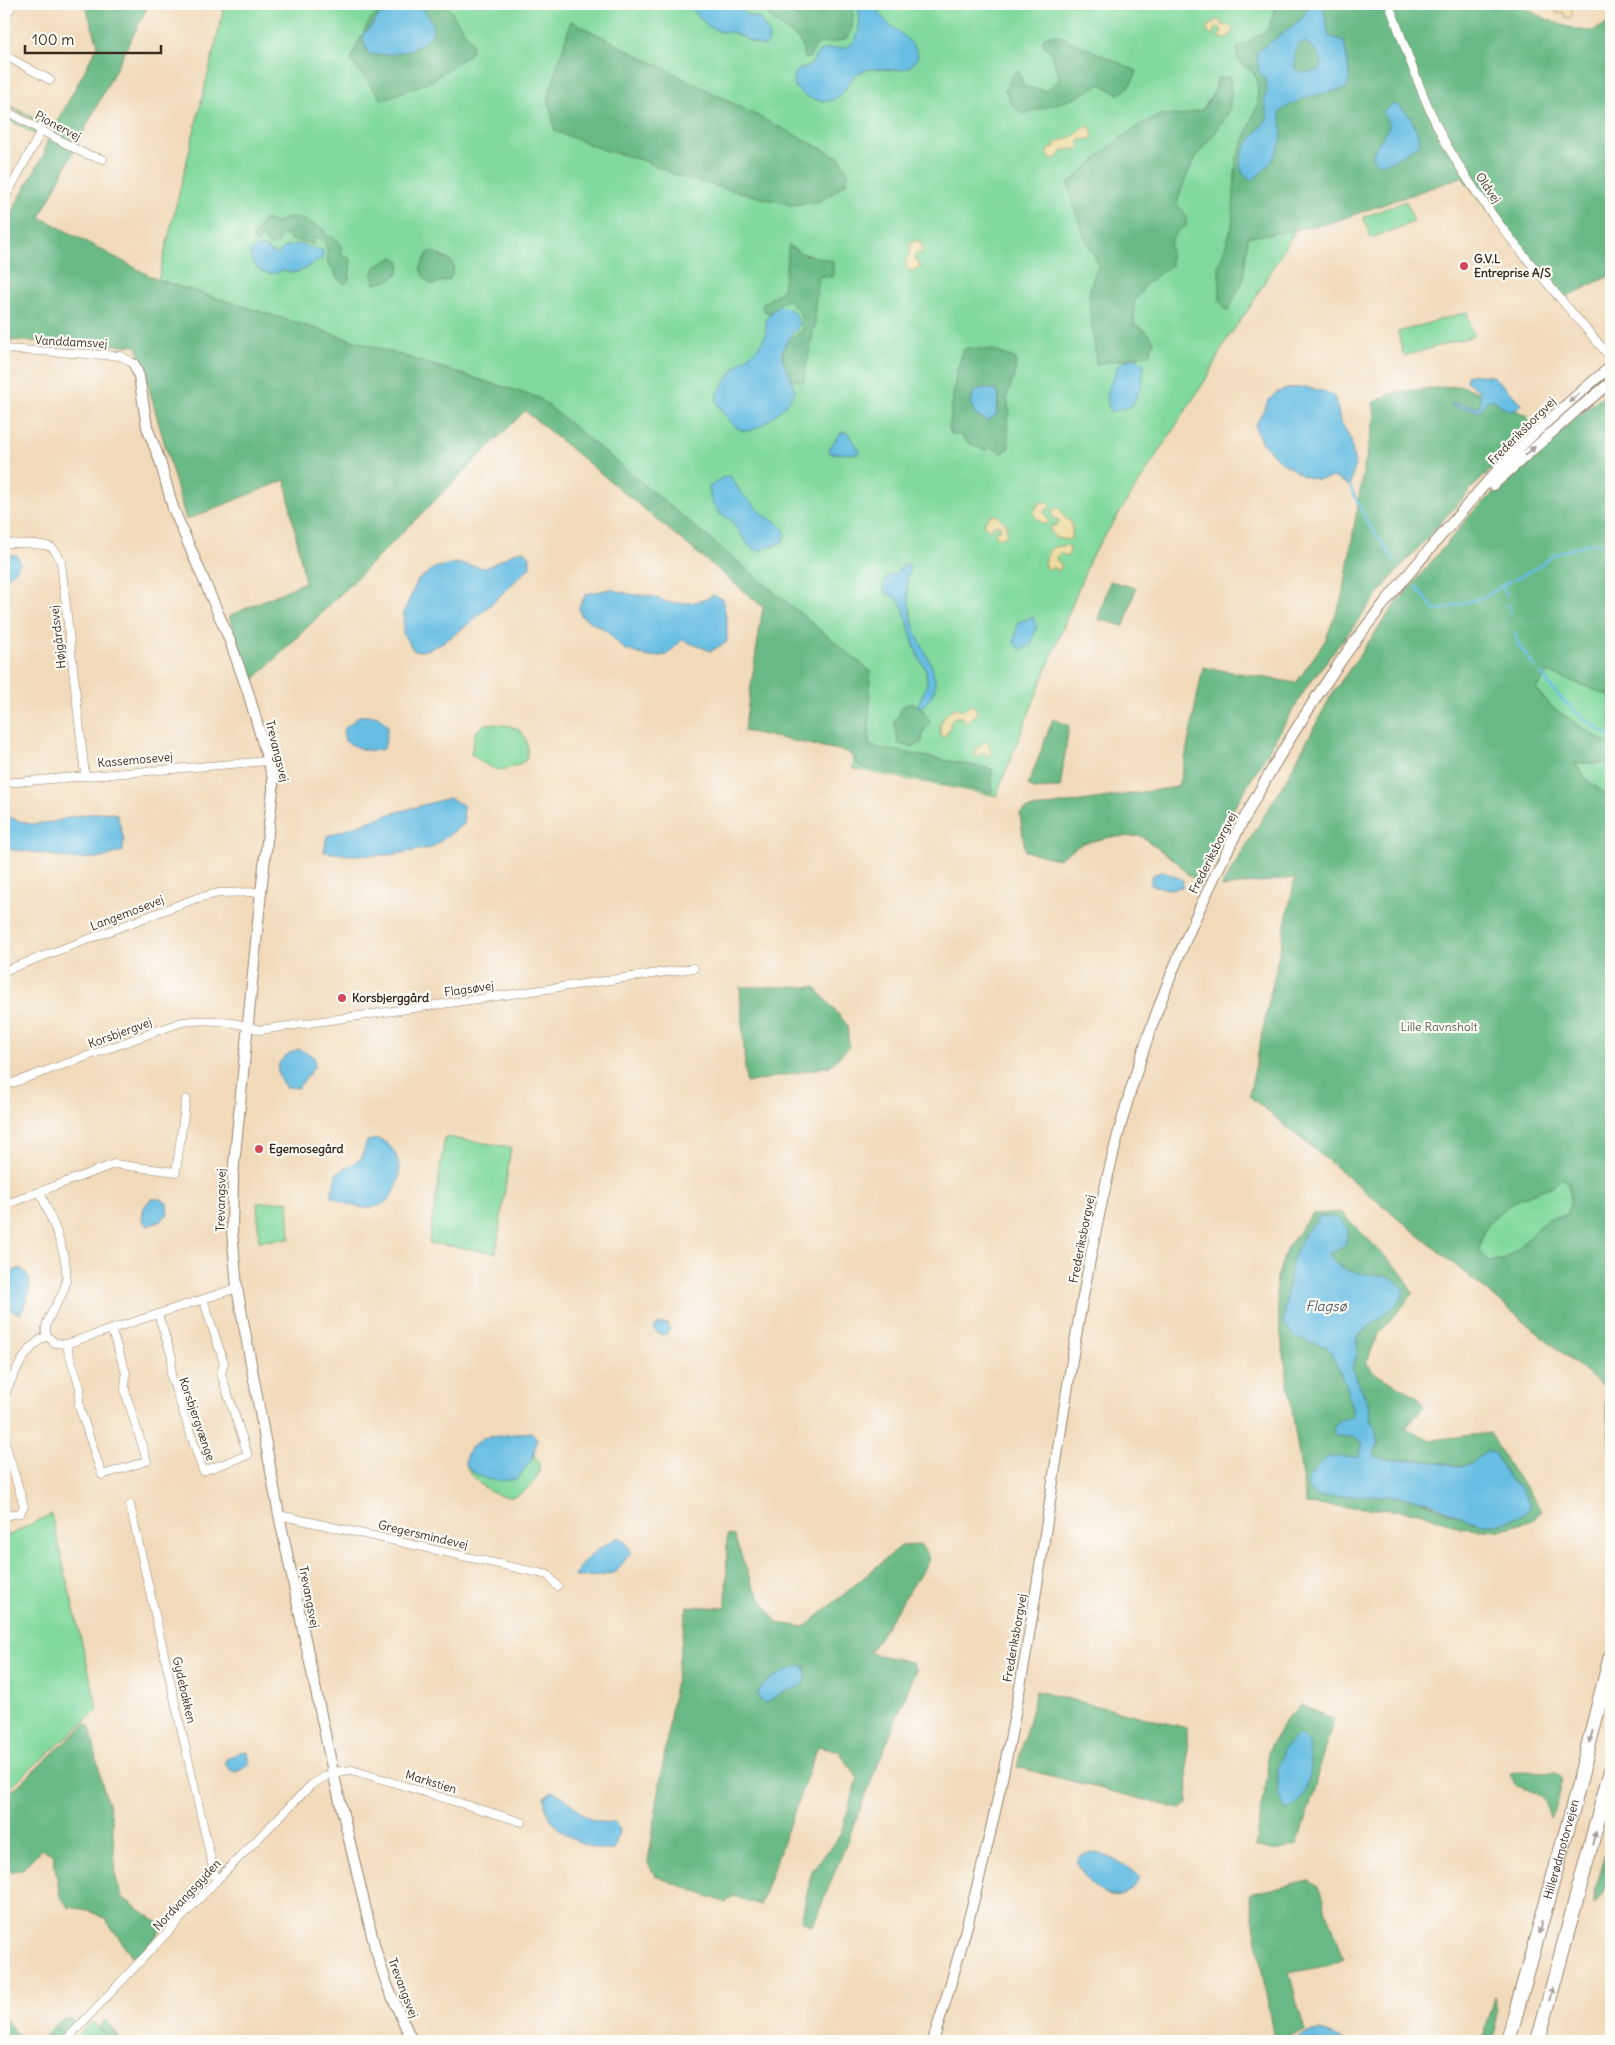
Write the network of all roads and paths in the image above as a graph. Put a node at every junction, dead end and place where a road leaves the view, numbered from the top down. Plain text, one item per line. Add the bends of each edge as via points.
1 (1389, 4) edge
2 (4, 55) edge
3 (50, 80) dead end
4 (4, 110) edge
5 (42, 130) junction
6 (103, 159) dead end
7 (4, 200) edge
8 (4, 349) edge
9 (1611, 358) edge
10 (134, 364) joint
11 (1611, 366) edge
12 (1611, 382) edge
13 (1455, 519) junction
14 (4, 543) edge
15 (268, 761) junction
16 (85, 775) junction
17 (4, 782) edge
18 (261, 892) junction
19 (694, 968) dead end
20 (4, 971) edge
21 (247, 1025) junction
22 (4, 1086) edge
23 (186, 1099) dead end
24 (40, 1192) junction
25 (4, 1205) edge
26 (237, 1288) junction
27 (203, 1299) junction
28 (158, 1314) junction
29 (111, 1329) junction
30 (47, 1336) junction
31 (66, 1344) junction
32 (4, 1398) edge
33 (4, 1440) edge
34 (130, 1505) dead end
35 (279, 1515) junction
36 (4, 1516) edge
37 (557, 1586) dead end
38 (1611, 1656) edge
39 (1611, 1770) edge
40 (333, 1772) junction
41 (522, 1822) dead end
42 (216, 1881) junction
43 (65, 2041) edge
44 (412, 2041) edge
45 (933, 2041) edge
46 (1508, 2041) edge
47 (1538, 2041) edge

1 - 9 street, Oldvej via 1418,82 1443,137 1468,178 1495,218
2 - 3 street
4 - 5 street, Pionervej
5 - 6 street, Pionervej via 85,154
5 - 7 street
8 - 10 street, Vanddamsvej via 121,356
10 - 15 street, Trevangsvej via 147,427 173,508 230,641
11 -> 13 street, Frederiksborgvej via 1512,456
13 -> 12 street, Frederiksborgvej
13 - 45 street, Frederiksborgvej via 1355,642 1292,734 1239,827 1196,915 1162,1000 1130,1094 1105,1189 1000,1794 981,1877
14 - 16 street, Højgårdsvej via 44,545 52,548 61,562
15 - 16 street, Kassemosevej
15 - 18 street, Trevangsvej via 273,790
16 - 17 street, Kassemosevej
18 - 20 street, Langemosevej via 219,893 197,898
18 - 21 street, Trevangsvej
19 - 21 street, Flagsøvej via 260,1030
21 - 22 street, Korsbjergvej via 210,1020 182,1022
21 - 26 street, Trevangsvej via 233,1175 232,1230
23 - 24 street via 176,1172 114,1164
24 - 25 street
24 - 30 street via 66,1267 66,1286 46,1325
26 - 27 street
26 - 35 street, Trevangsvej
27 - 28 street
27 - 28 street, Korsbjergvænge via 224,1363 221,1374 248,1455 203,1471 171,1376 172,1357
28 - 29 street
29 - 31 street
29 - 31 street via 126,1373 125,1391 148,1461 102,1475 79,1406 80,1388
30 - 31 street via 55,1343
30 - 32 street via 30,1350
33 - 36 street via 24,1506 20,1513
34 - 42 street, Gydebakken
35 - 37 street, Gregersmindevej via 548,1575
35 - 40 street, Trevangsvej
38 -> 46 highway, Hillerødmotorvejen
47 -> 39 highway
40 - 41 street, Markstien via 352,1770
40 - 42 street, Nordvangsgyden via 311,1785
40 - 44 street, Trevangsvej via 375,1948 387,1985
42 - 43 street, Nordvangsgyden

